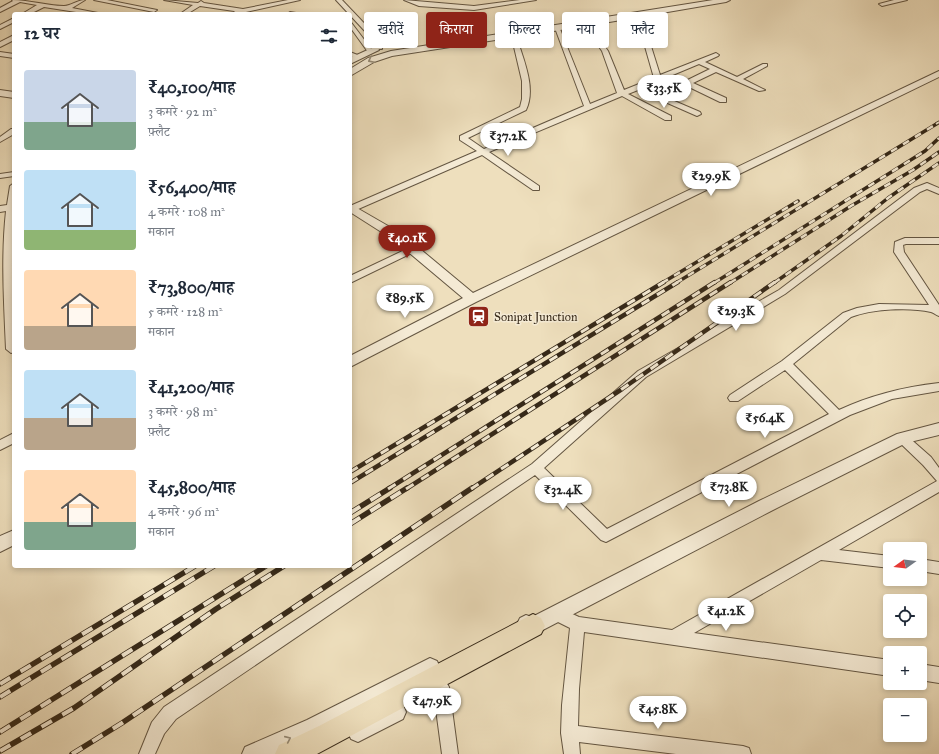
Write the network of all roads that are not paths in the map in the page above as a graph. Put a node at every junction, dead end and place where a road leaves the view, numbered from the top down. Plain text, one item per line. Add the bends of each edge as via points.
1 (18, 0) edge
2 (82, 0) edge
3 (97, 0) edge
4 (204, 0) edge
5 (297, 0) edge
6 (406, 0) edge
7 (533, 0) edge
8 (687, 0) edge
9 (726, 0) edge
10 (901, 0) edge
11 (336, 2) edge
12 (164, 3) edge
13 (882, 4) dead end
14 (43, 5) junction
15 (198, 5) junction
16 (66, 9) junction
17 (0, 10) edge
18 (244, 11) junction
19 (29, 12) edge
20 (60, 12) edge
21 (81, 12) edge
22 (151, 12) edge
23 (186, 12) edge
24 (239, 12) edge
25 (341, 12) edge
26 (347, 12) edge
27 (352, 17) edge
28 (609, 20) edge
29 (12, 21) edge
30 (2, 25) edge
31 (352, 26) edge
32 (12, 27) edge
33 (364, 28) edge
34 (562, 28) edge
35 (554, 29) edge
36 (557, 29) junction
37 (12, 38) edge
38 (495, 38) edge
39 (418, 42) edge
40 (0, 45) edge
41 (380, 48) edge
42 (516, 48) edge
43 (603, 48) edge
44 (649, 48) edge
45 (370, 51) junction
46 (716, 55) dead end
47 (354, 56) edge
48 (700, 62) junction
49 (765, 65) dead end
50 (716, 69) junction
51 (352, 72) edge
52 (939, 74) edge
53 (658, 79) junction
54 (738, 79) junction
55 (687, 83) junction
56 (638, 87) junction
57 (761, 90) dead end
58 (0, 93) edge
59 (622, 93) junction
60 (12, 95) edge
61 (660, 96) junction
62 (723, 100) dead end
63 (588, 107) junction
64 (697, 114) dead end
65 (668, 118) dead end
66 (12, 132) edge
67 (0, 140) edge
68 (484, 152) junction
69 (12, 174) edge
70 (0, 176) edge
71 (536, 188) dead end
72 (939, 191) edge
73 (12, 207) edge
74 (352, 207) edge
75 (0, 209) edge
76 (939, 241) edge
77 (414, 249) junction
78 (352, 279) edge
79 (472, 299) junction
80 (938, 311) edge
81 (11, 348) dead end
82 (352, 361) edge
83 (786, 364) junction
84 (939, 387) edge
85 (734, 398) dead end
86 (837, 415) junction
87 (939, 429) edge
88 (902, 438) junction
89 (12, 439) edge
90 (0, 444) edge
91 (536, 468) junction
92 (939, 477) edge
93 (939, 486) edge
94 (12, 538) edge
95 (0, 544) edge
96 (820, 554) junction
97 (883, 561) edge
98 (927, 566) edge
99 (939, 568) edge
100 (556, 614) junction
101 (578, 624) junction
102 (533, 626) junction
103 (672, 638) junction
104 (883, 667) edge
105 (927, 673) edge
106 (939, 675) edge
107 (441, 687) junction
108 (569, 733) junction
109 (147, 754) edge
110 (252, 754) edge
111 (288, 754) edge
112 (314, 754) edge
113 (450, 754) edge
114 (572, 754) edge
115 (741, 754) edge

1 - 14 street
1 - 17 street
2 - 16 street
3 - 12 street
4 - 15 street
5 - 18 street
6 - 7 street via 419,4 474,8
8 - 39 street
9 - 28 street
10 - 13 street
11 - 25 street
11 - 26 street
12 - 15 street
12 - 22 street
14 - 16 street
14 - 19 street
15 - 18 street
15 - 23 street
16 - 20 street
16 - 21 street
18 - 24 street
27 - 33 street
29 - 30 street
30 - 32 street
31 - 45 street
34 - 36 street
35 - 36 street
36 - 63 street
37 - 40 street
38 -> 51 street via 390,54 371,60
41 - 45 street
42 - 68 street via 526,85 525,102 520,110 465,136 464,140
43 - 59 street
44 - 53 street
45 - 47 street
46 - 48 street
48 - 50 street
48 - 53 street
49 - 54 street
50 - 54 street
50 - 55 street
52 - 79 street
53 - 56 street
54 - 57 street
55 - 61 street
55 - 62 street
56 - 59 street
56 - 61 street
58 - 60 street
59 - 63 street
59 - 65 street
61 - 64 street
63 - 68 street
66 - 67 street
68 - 71 street
68 - 74 street
69 - 70 street
72 - 91 street via 927,186 917,190 782,292 642,374
73 - 75 street
73 - 81 street via 8,244
74 - 77 street
76 - 80 street via 905,241 898,244 899,252
77 - 78 street
77 - 79 street
79 - 82 street
80 - 83 street via 878,307 855,311
83 - 85 street
83 - 86 street
84 - 86 street via 916,388 890,394
86 - 91 street via 606,536
87 - 88 street
88 - 92 street via 927,461
88 - 100 street
89 - 90 street
91 - 109 street via 170,713 158,728
93 - 96 street
94 - 95 street
96 - 97 street
96 - 103 street
98 - 99 street
100 - 101 street
100 - 102 street
101 - 103 street
101 - 108 street
102 - 107 street via 530,637
110 -> 102 street via 314,727 520,623
102 - 111 highway
103 - 104 street
105 - 106 street
107 - 112 street
107 - 113 street
108 - 114 street
108 - 115 street

